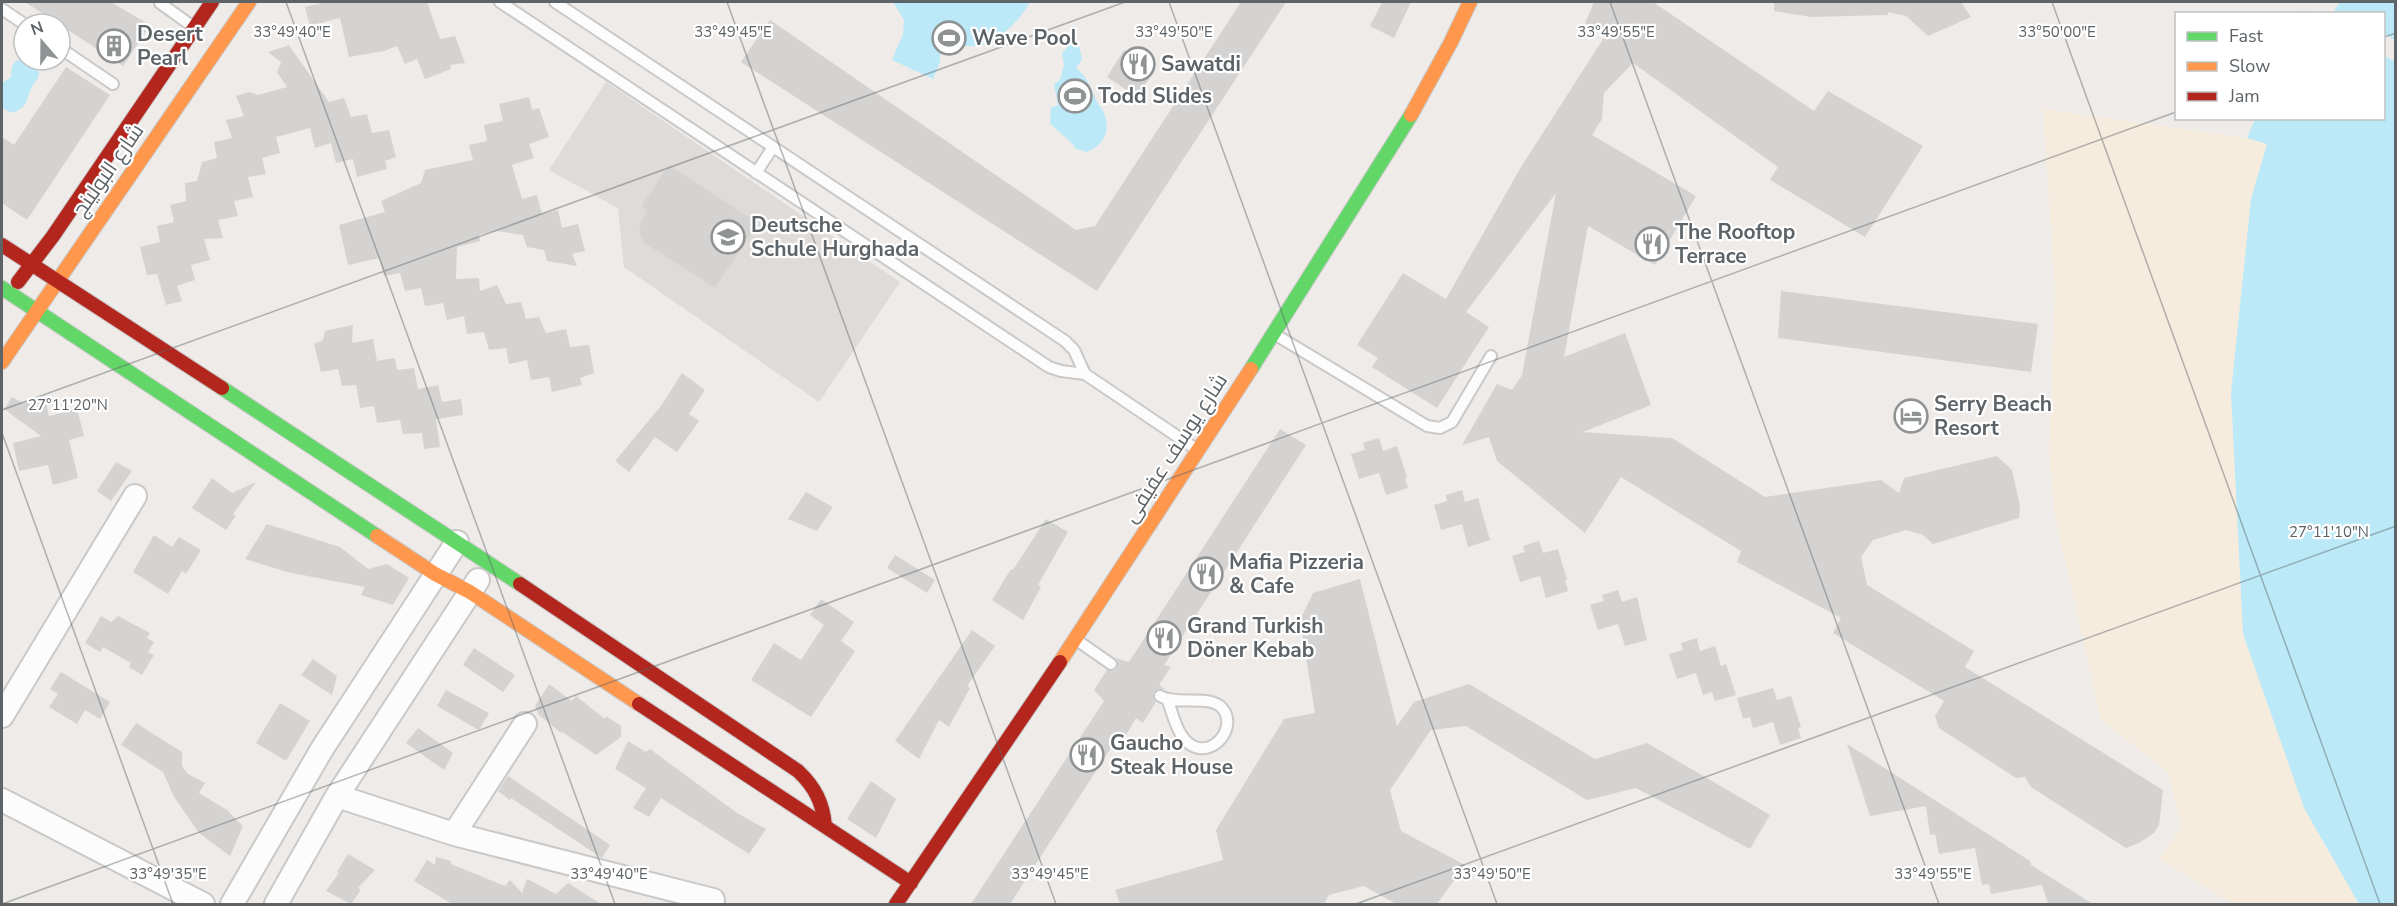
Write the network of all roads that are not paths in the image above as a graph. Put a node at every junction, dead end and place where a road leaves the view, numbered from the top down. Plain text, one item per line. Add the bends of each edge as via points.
1 (212, 2) edge
2 (249, 2) edge
3 (500, 2) edge
4 (555, 2) edge
5 (1470, 2) edge
6 (160, 3) dead end
7 (194, 27) junction
8 (72, 56) edge
9 (113, 84) dead end
10 (773, 147) junction
11 (756, 173) junction
12 (2, 245) edge
13 (31, 265) junction
14 (56, 281) junction
15 (6, 291) edge
16 (2, 307) edge
17 (36, 309) junction
18 (1273, 334) junction
19 (1491, 356) dead end
20 (2, 362) edge
21 (1085, 374) junction
22 (1199, 451) junction
23 (135, 496) dead end
24 (457, 542) junction
25 (490, 564) junction
26 (435, 574) junction
27 (470, 592) junction
28 (1076, 639) junction
29 (1111, 664) dead end
30 (1164, 699) joint
31 (2, 716) edge
32 (525, 724) dead end
33 (337, 796) junction
34 (2, 800) edge
35 (825, 826) junction
36 (454, 834) junction
37 (911, 883) junction
38 (713, 900) dead end
39 (203, 904) edge
40 (232, 904) edge
41 (276, 904) edge
42 (898, 904) edge

1 - 7 street, شارع البولينج
2 - 14 street, شارع البولينج
3 - 11 lane
4 - 10 lane
5 - 18 street, شارع يوسف عفيفى via 1414,109
6 - 7 lane
7 - 13 street, شارع البولينج
8 - 9 lane
10 - 11 lane
10 - 21 lane via 1065,341 1074,350
11 - 21 lane via 1049,367
12 - 13 street
13 - 14 street
13 - 15 street, شارع البولينج
14 - 17 street, شارع البولينج
14 - 24 street
15 - 16 street, شارع البولينج
15 - 17 street
17 - 20 street, شارع البولينج
17 - 26 street
18 - 19 lane via 1427,426 1440,428 1452,422
18 - 22 street, شارع يوسف عفيفى
21 - 22 lane
22 - 28 street, شارع يوسف عفيفى
23 - 31 street
24 - 25 street
24 - 26 street
25 - 27 street
25 - 35 street via 798,771 819,795
26 - 27 street
26 - 40 street via 322,749
27 - 33 street
27 - 35 street
28 - 29 lane
28 - 37 street, شارع يوسف عفيفى
30 - 30 lane via 1213,702 1223,709 1226,730 1221,741 1199,749 1189,744
32 - 36 street
33 - 36 street
33 - 41 street
34 - 39 street
35 - 37 street
36 - 38 street
37 - 42 street, شارع يوسف عفيفى

